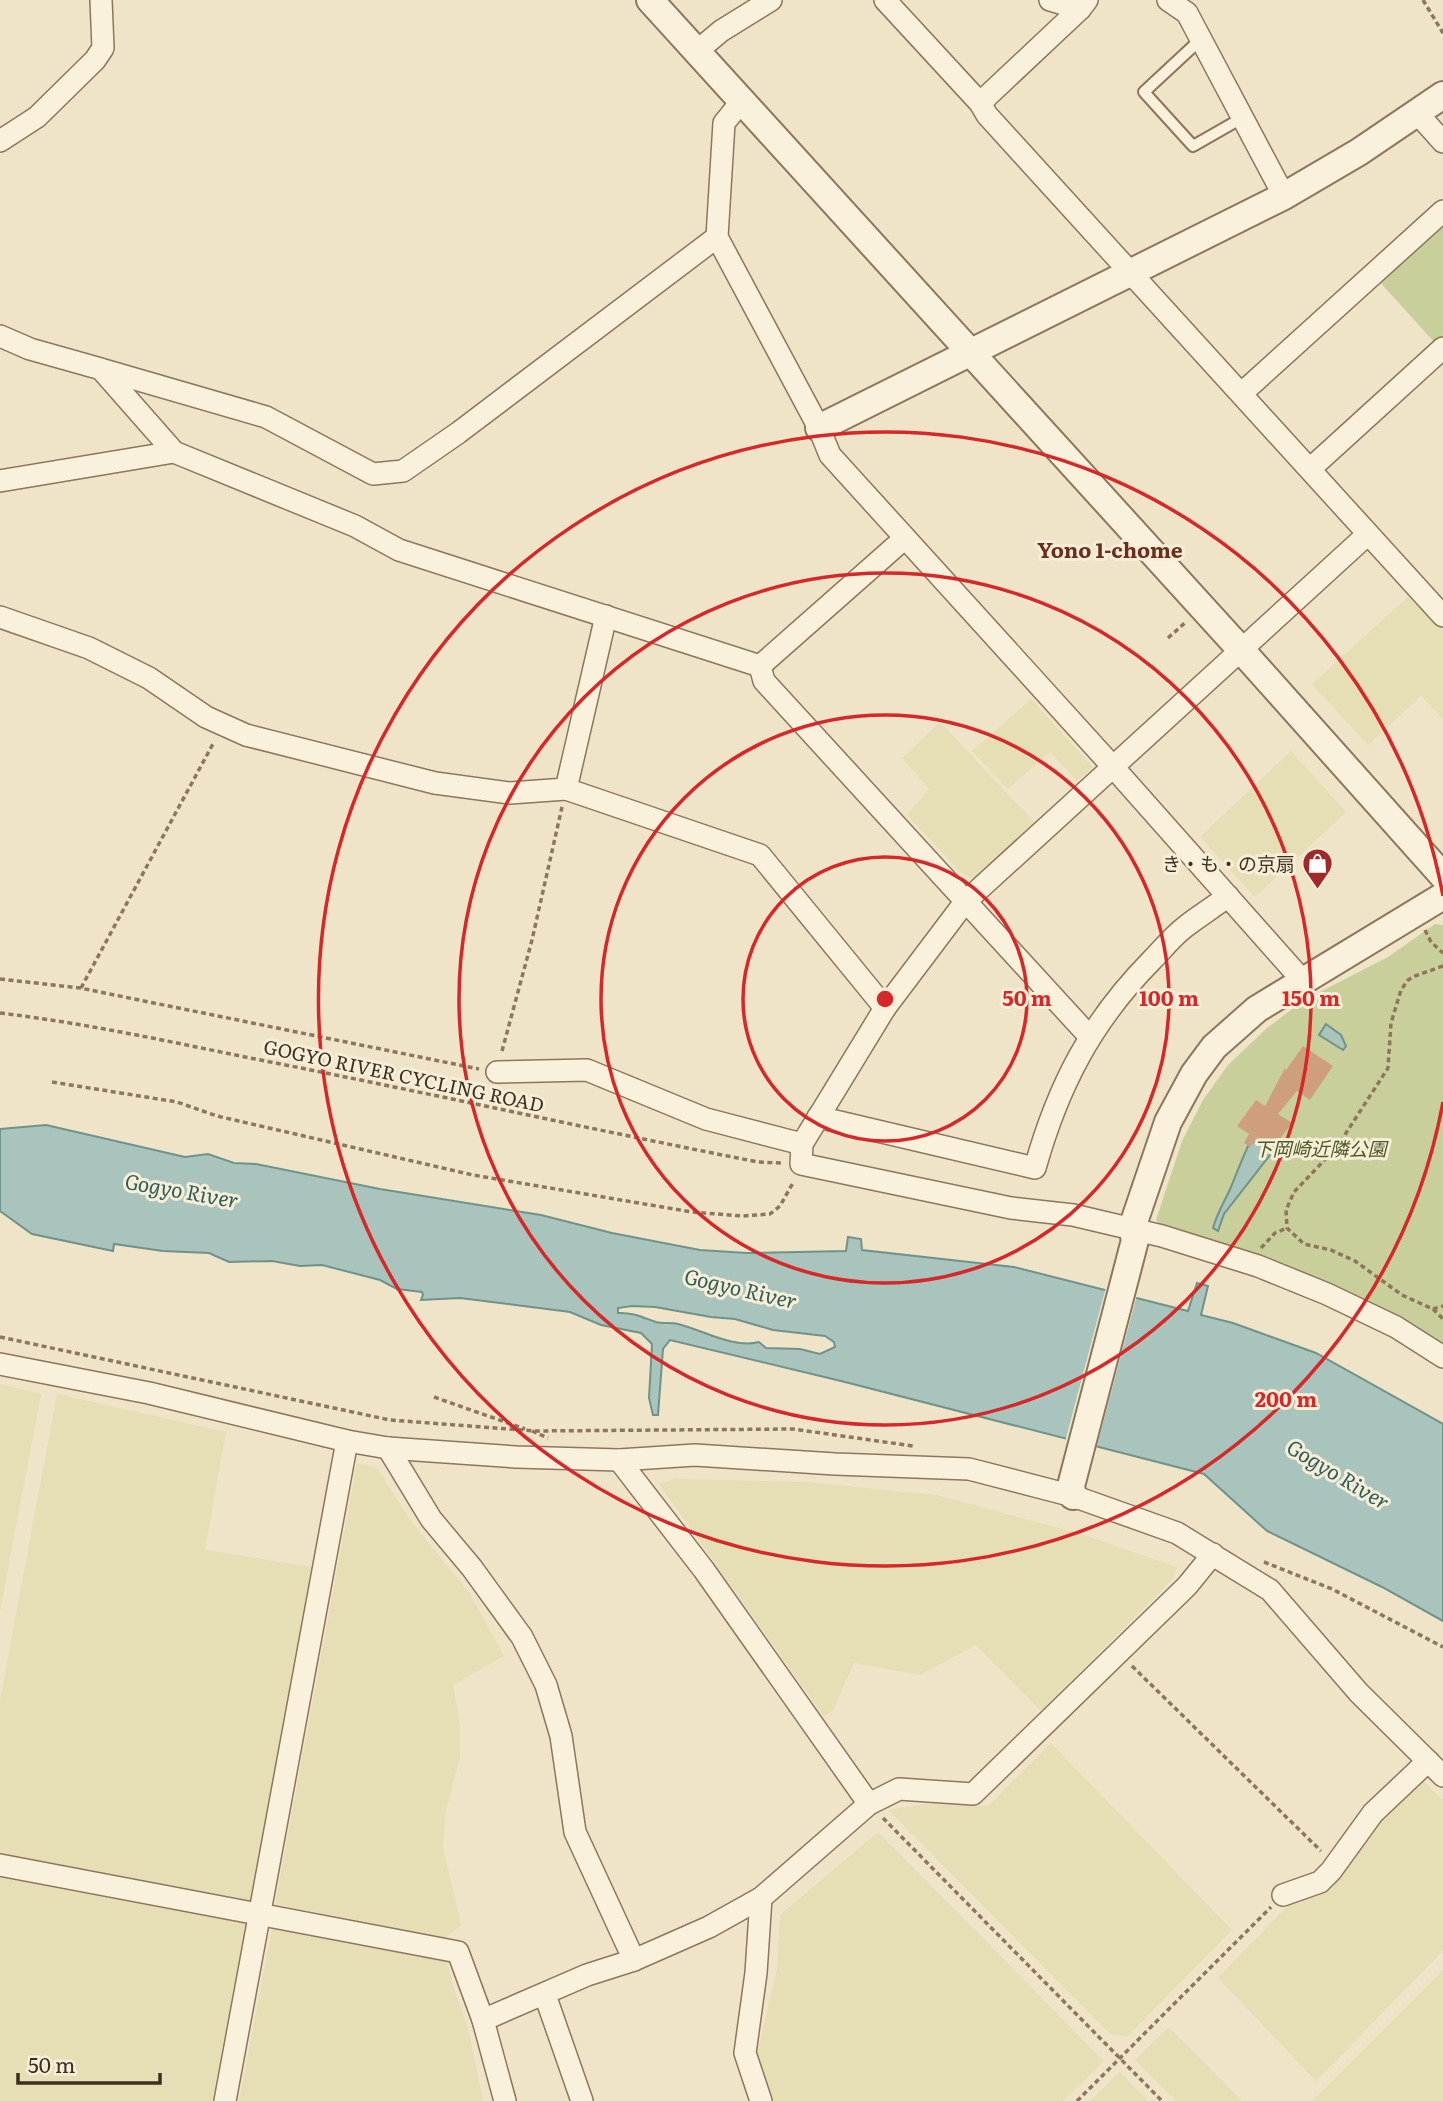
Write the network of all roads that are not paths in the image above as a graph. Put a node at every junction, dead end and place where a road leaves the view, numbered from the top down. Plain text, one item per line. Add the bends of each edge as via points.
1 (101, 0) edge
2 (650, 0) edge
3 (771, 0) edge
4 (885, 0) edge
5 (1050, 0) edge
6 (1168, 0) edge
7 (1083, 5) edge
8 (747, 7) edge
9 (1200, 39) junction
10 (696, 52) junction
11 (1443, 95) edge
12 (741, 102) junction
13 (980, 103) junction
14 (1417, 113) junction
15 (1242, 118) junction
16 (0, 141) edge
17 (1443, 142) edge
18 (1284, 196) junction
19 (1443, 211) edge
20 (717, 237) junction
21 (1129, 272) junction
22 (0, 336) edge
23 (1443, 348) edge
24 (971, 353) junction
25 (101, 369) junction
26 (1242, 393) junction
27 (819, 428) junction
28 (174, 452) junction
29 (1310, 469) junction
30 (0, 481) edge
31 (1368, 534) junction
32 (905, 538) junction
33 (1441, 609) edge
34 (606, 616) junction
35 (0, 617) edge
36 (1242, 651) junction
37 (760, 666) junction
38 (1114, 768) junction
39 (566, 789) junction
40 (1443, 876) edge
41 (1228, 896) junction
42 (1443, 896) edge
43 (965, 902) junction
44 (1303, 981) junction
45 (885, 1008) junction
46 (1089, 1036) junction
47 (497, 1072) road end
48 (818, 1117) junction
49 (802, 1154) junction
50 (1134, 1234) junction
51 (1443, 1357) edge
52 (0, 1364) edge
53 (347, 1441) junction
54 (388, 1448) junction
55 (619, 1460) junction
56 (1072, 1491) junction
57 (1213, 1553) junction
58 (1435, 1769) edge
59 (869, 1804) junction
60 (0, 1865) edge
61 (1283, 1895) road end
62 (761, 1898) junction
63 (259, 1913) junction
64 (634, 1960) junction
65 (545, 1995) junction
66 (483, 2020) junction
67 (225, 2101) edge
68 (505, 2101) edge
69 (582, 2101) edge
70 (761, 2101) edge

1 - 16 street via 103,48 37,117
2 - 10 street
3 - 8 street
4 - 13 street
5 - 7 street
6 - 9 street via 1187,13
7 - 13 street
8 - 10 street
9 - 15 street
9 - 15 lane via 1144,92 1193,146
10 - 12 street
11 - 14 street
12 - 20 street via 724,123
12 - 24 street
13 - 21 street
14 - 17 street
14 - 18 street
15 - 18 street
18 - 21 street
19 - 26 street
20 - 25 street via 403,471 373,474 266,417
20 - 27 street
21 - 24 street
21 - 26 street
22 - 25 street
23 - 29 street
24 - 27 street
24 - 36 street
25 - 28 street
26 - 29 street
27 - 32 street via 831,455
28 - 30 street
28 - 34 street via 355,526 399,550
29 - 31 street
31 - 33 street
31 - 36 street
32 - 37 street
32 - 38 street
34 - 37 street
34 - 39 street
35 - 39 street via 89,648 149,678 206,718 246,735 435,782 510,793
36 - 38 street
36 - 40 street
37 - 43 street via 764,681
38 - 41 street
38 - 43 street
39 - 45 street via 760,855
41 - 44 street
41 - 46 street via 1182,929 1123,989
42 - 44 street
43 - 45 street
43 - 46 street
44 - 50 street via 1257,1009 1214,1047 1194,1074 1168,1122
45 - 48 street
46 - 48 street via 1048,1123 1035,1168
47 - 49 street via 587,1070
48 - 49 street
49 - 50 street via 1011,1208 1073,1215
50 - 51 street via 1253,1264 1396,1327
50 - 56 street
52 - 53 street via 149,1393
53 - 54 street
53 - 63 street
54 - 55 street
54 - 64 street via 431,1519 522,1637 546,1685 561,1736 575,1832
55 - 56 street via 695,1455 969,1469
55 - 59 street via 704,1570
56 - 57 street via 1177,1532
57 - 58 street via 1270,1590 1359,1693
57 - 59 street via 1187,1586 973,1794 899,1789
58 - 61 street via 1373,1813 1320,1882
59 - 62 street
60 - 63 street
62 - 64 street
62 - 70 street via 745,2053
63 - 66 street via 458,1952
63 - 67 street
64 - 65 street
65 - 66 street
65 - 69 street
66 - 68 street

